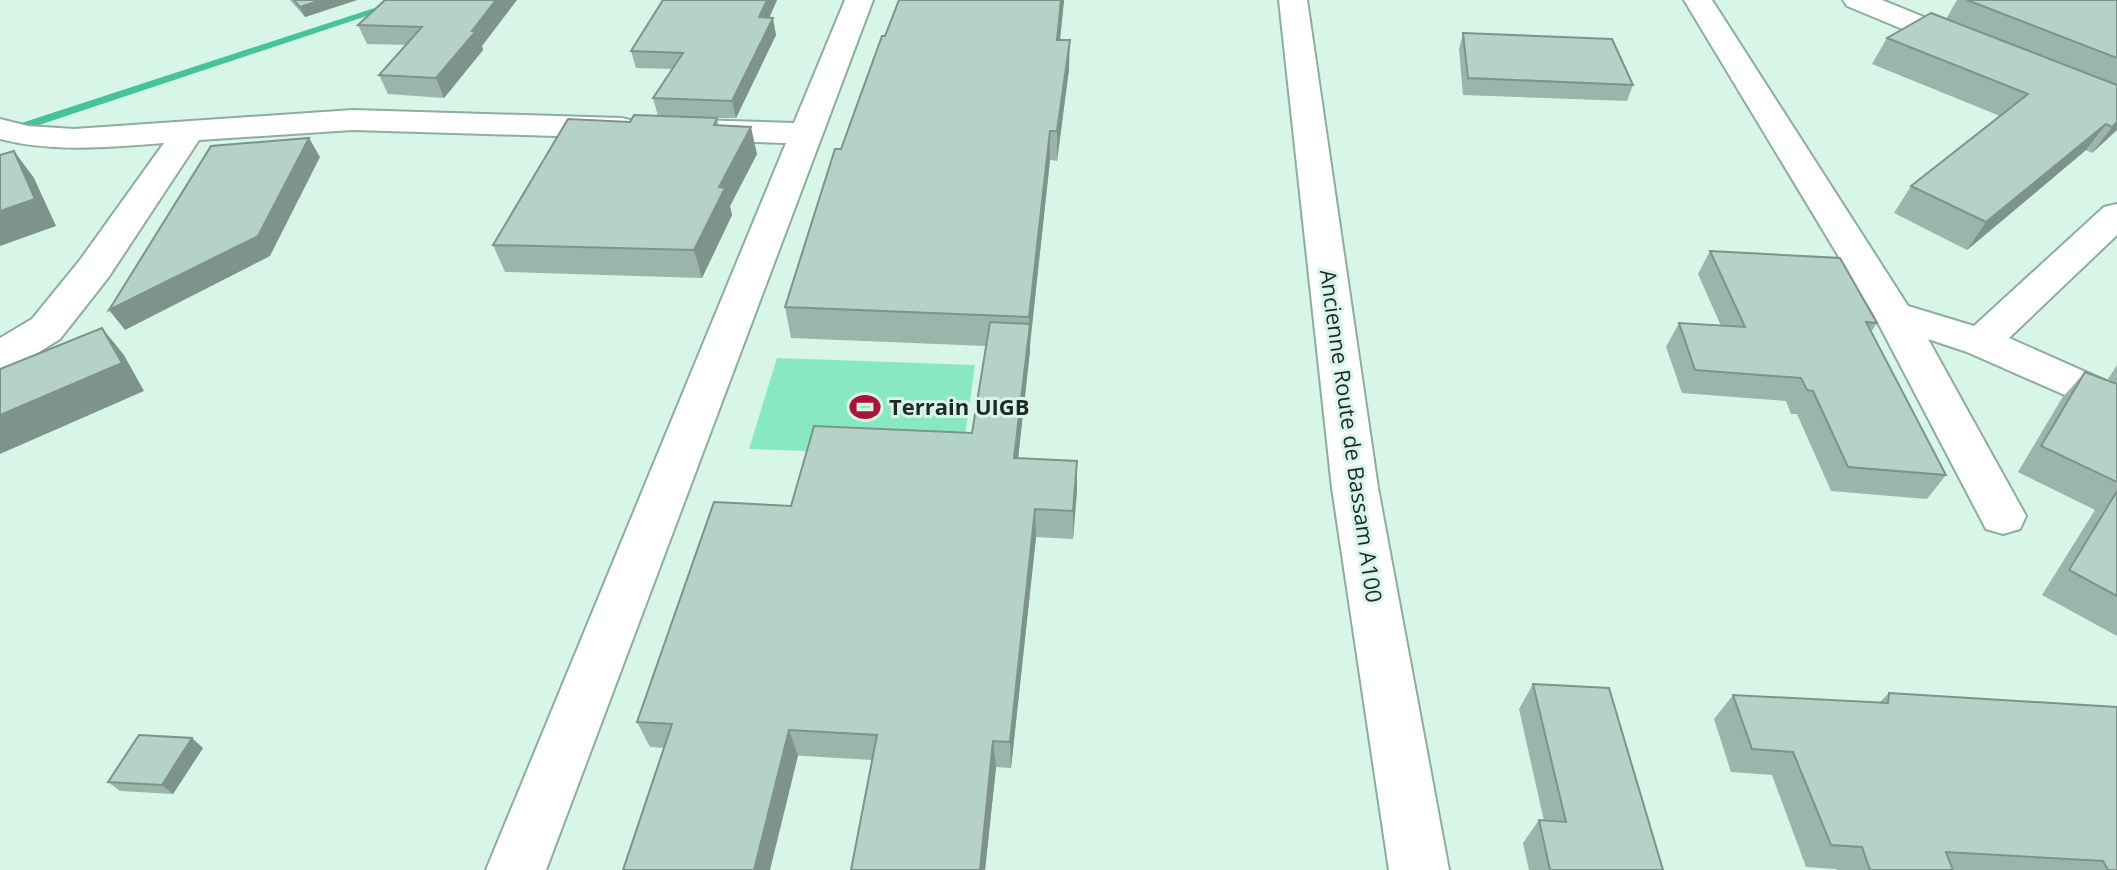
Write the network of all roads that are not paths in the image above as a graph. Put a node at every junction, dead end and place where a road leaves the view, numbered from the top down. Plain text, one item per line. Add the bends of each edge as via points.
1 (859, 0) edge
2 (1293, 0) edge
3 (1698, 0) edge
4 (1857, 0) edge
5 (2001, 60) edge
6 (0, 129) edge
7 (189, 131) junction
8 (804, 133) junction
9 (2117, 215) edge
10 (1894, 315) junction
11 (1981, 342) junction
12 (0, 357) edge
13 (2117, 403) edge
14 (2003, 516) dead end
15 (516, 870) edge
16 (1419, 870) edge

1 - 8 street
2 - 16 street, Ancienne Route de Bassam A100 via 1355,488
3 - 10 street
4 - 5 street
6 - 7 street via 74,139
7 - 8 street via 353,120
7 - 12 street via 46,329
8 - 15 street
9 - 11 street
10 - 11 street
10 - 14 street
11 - 13 street

